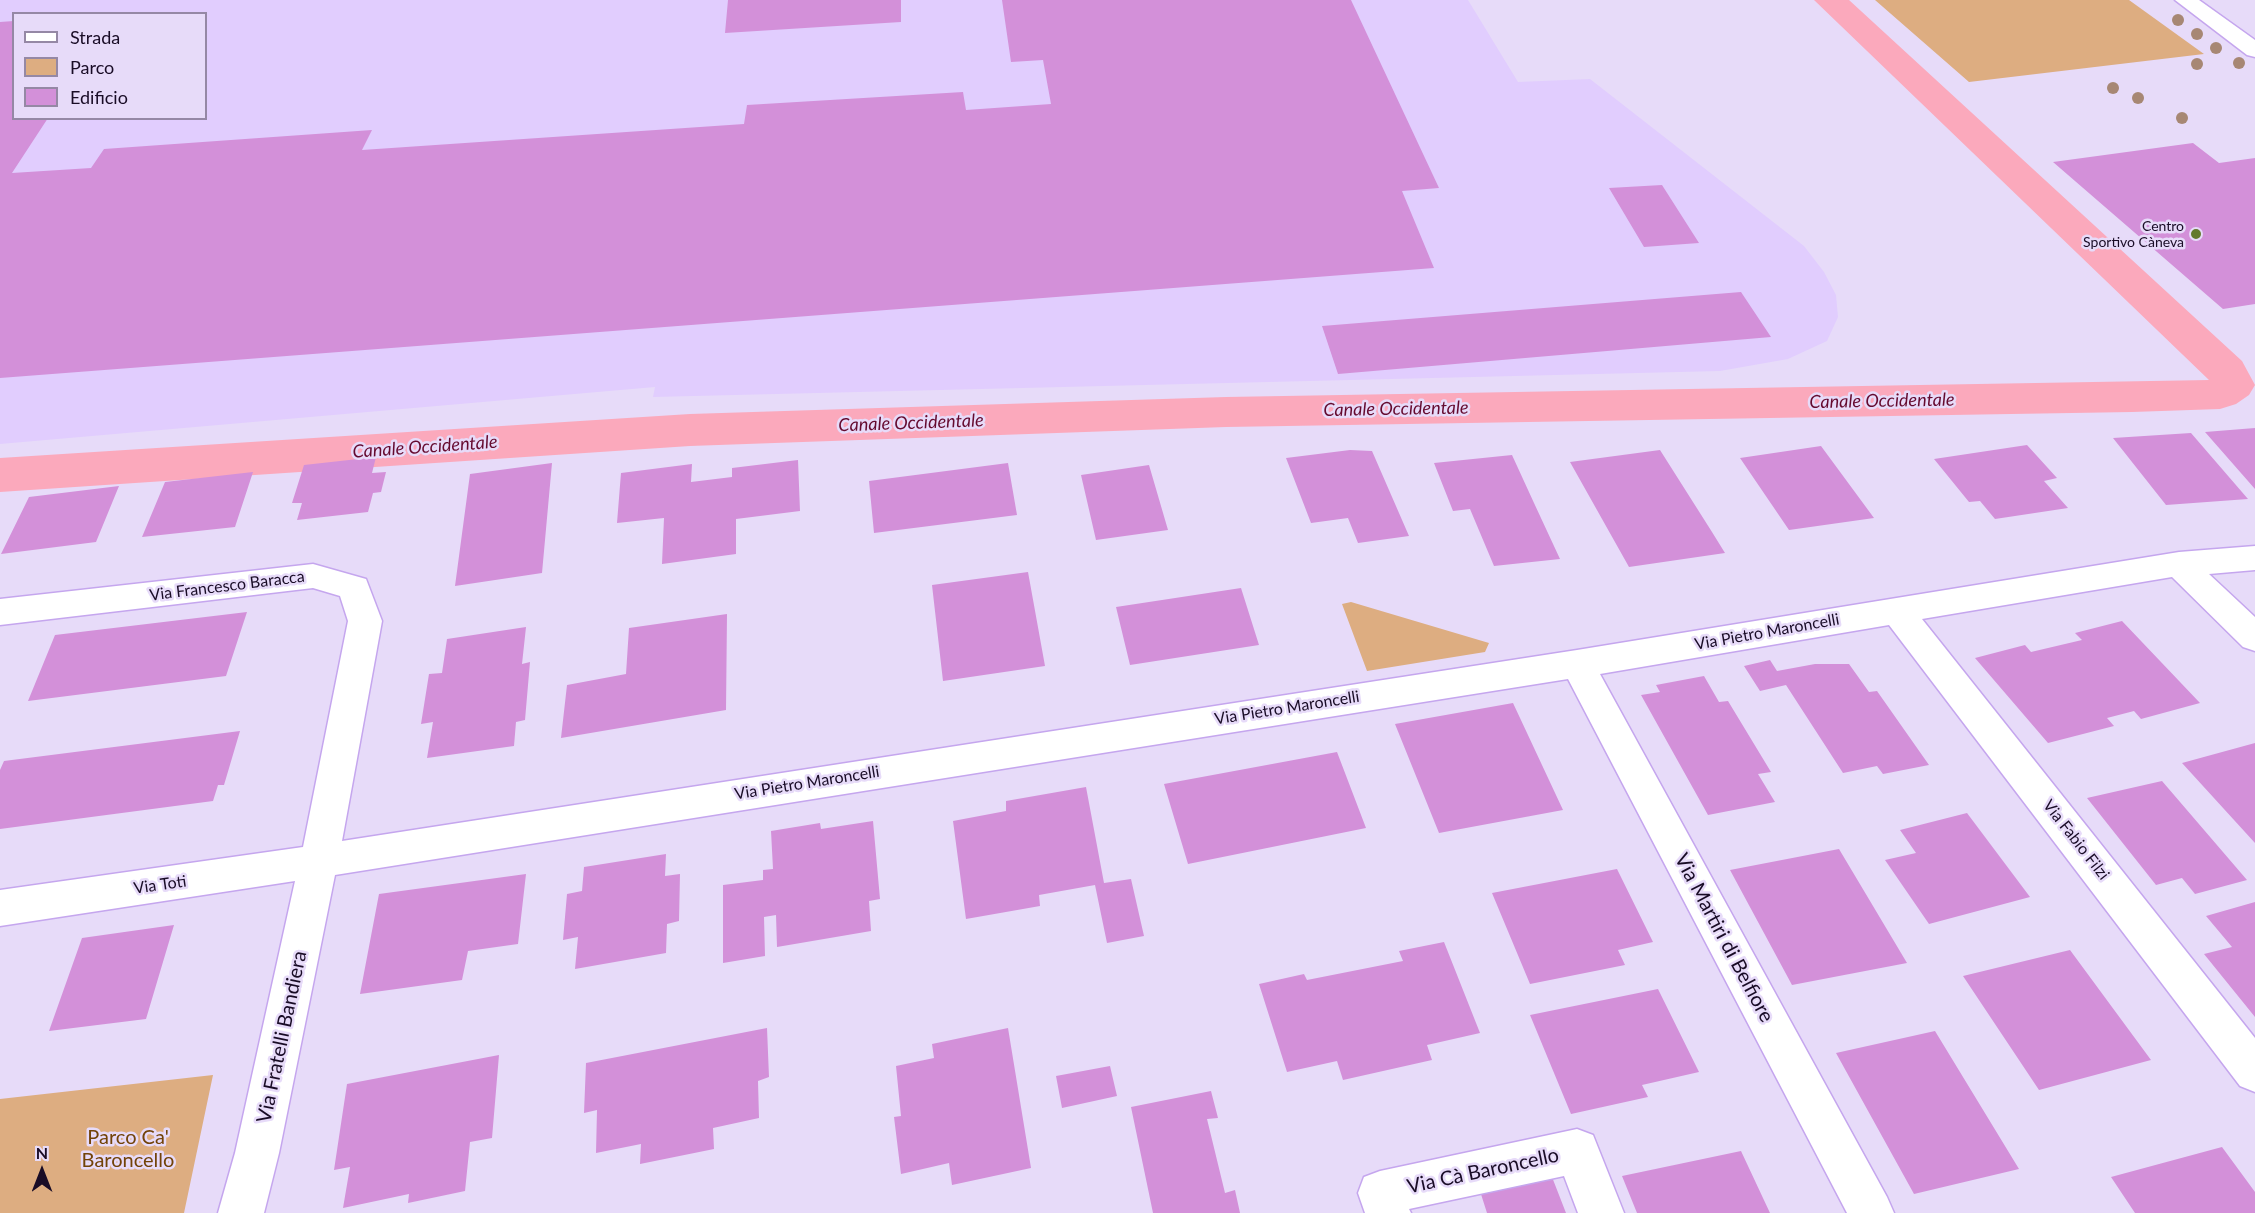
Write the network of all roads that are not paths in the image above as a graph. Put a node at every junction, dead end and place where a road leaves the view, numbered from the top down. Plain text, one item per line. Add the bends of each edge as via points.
1 (2185, 0) edge
2 (2255, 50) edge
3 (2255, 558) edge
4 (2179, 564) junction
5 (1896, 610) junction
6 (0, 612) edge
7 (2255, 638) edge
8 (1577, 664) junction
9 (320, 861) junction
10 (0, 908) edge
11 (2255, 1071) edge
12 (241, 1213) edge
13 (1388, 1213) edge
14 (1601, 1213) edge
15 (1871, 1213) edge

1 - 2 street
3 - 4 street, Via Pietro Maroncelli
4 - 5 street, Via Pietro Maroncelli
4 - 7 street
5 - 8 street, Via Pietro Maroncelli
5 - 11 street, Via Fabio Filzi
6 - 9 street, Via Francesco Baracca via 313,576 354,588 365,621
8 - 9 street, Via Pietro Maroncelli
8 - 15 street, Via Martiri di Belfiore
9 - 10 street, Via Toti
9 - 12 street, Via Fratelli Bandiera
13 - 14 street, Via Cà Baroncello via 1380,1192 1576,1151

